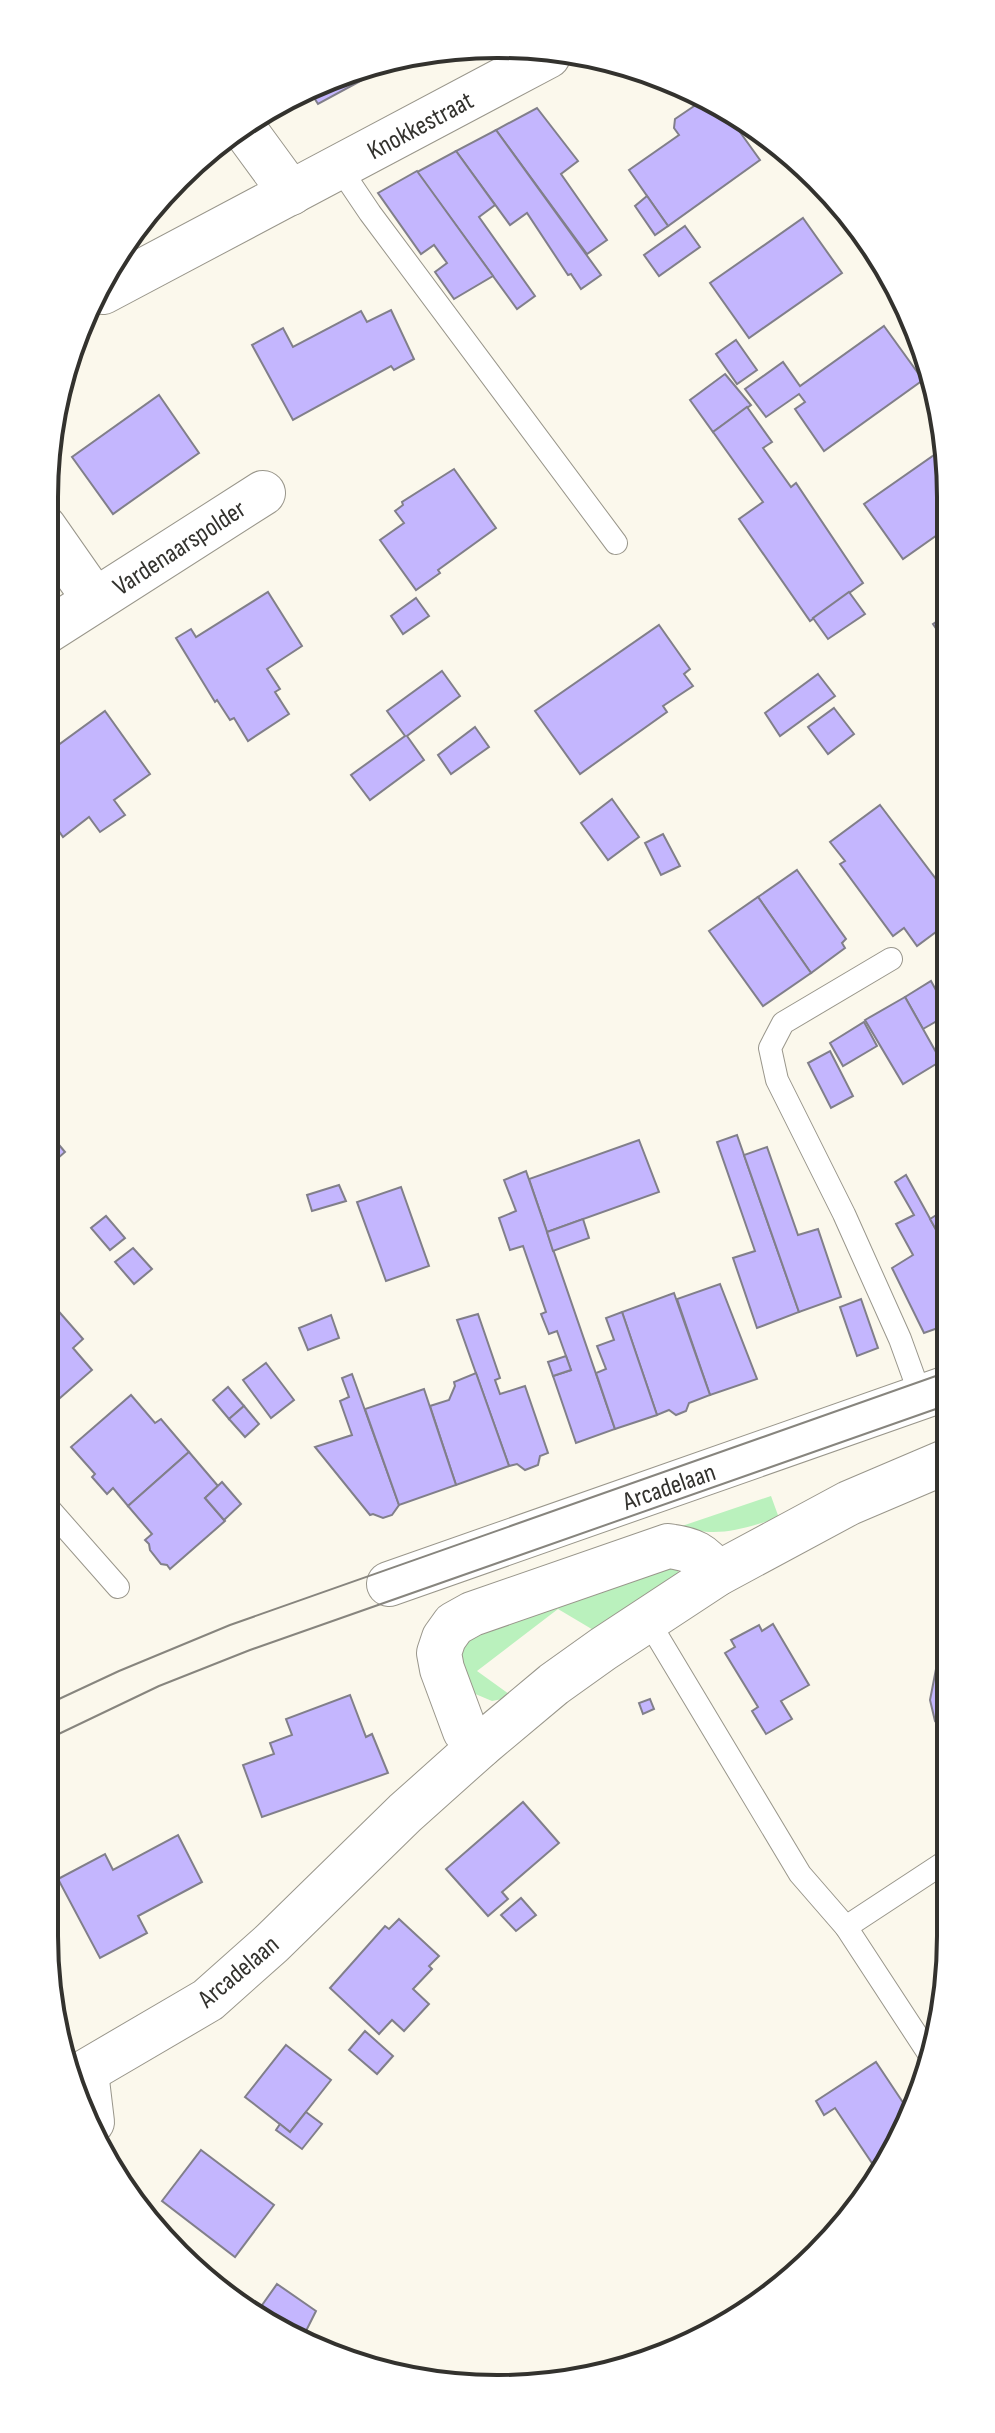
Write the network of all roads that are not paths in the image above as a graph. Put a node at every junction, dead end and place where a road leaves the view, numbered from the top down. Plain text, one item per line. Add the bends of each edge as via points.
1 (540, 60) edge
2 (249, 135) edge
3 (339, 167) junction
4 (291, 193) junction
5 (112, 287) edge
6 (263, 493) dead end
7 (616, 543) dead end
8 (58, 547) edge
9 (95, 600) junction
10 (58, 624) edge
11 (891, 959) dead end
12 (935, 1392) edge
13 (937, 1466) edge
14 (58, 1519) edge
15 (717, 1574) junction
16 (389, 1584) dead end
17 (118, 1587) dead end
18 (647, 1619) junction
19 (480, 1746) junction
20 (937, 1867) edge
21 (846, 1927) junction
22 (923, 2045) edge
23 (80, 2075) edge

1 - 3 street, Knokkestraat
2 - 4 street
3 - 4 street, Knokkestraat
3 - 7 lane
4 - 5 street, Knokkestraat
6 - 9 street, Vardenaarspolder
8 - 9 street, Vardenaarspolder
9 - 10 street, Vardenaarspolder
11 - 12 lane via 783,1023 770,1048 777,1080 900,1339
12 - 16 street, Arcadelaan
13 - 15 street, Arcadelaan via 849,1503
14 - 17 lane
15 - 18 street, Arcadelaan
15 - 19 street via 706,1558 668,1546 454,1624 439,1653 442,1669 465,1731
18 - 19 street, Arcadelaan via 554,1684
18 - 21 lane via 800,1874
19 - 23 street, Arcadelaan via 208,2000
20 - 21 lane
21 - 22 lane

